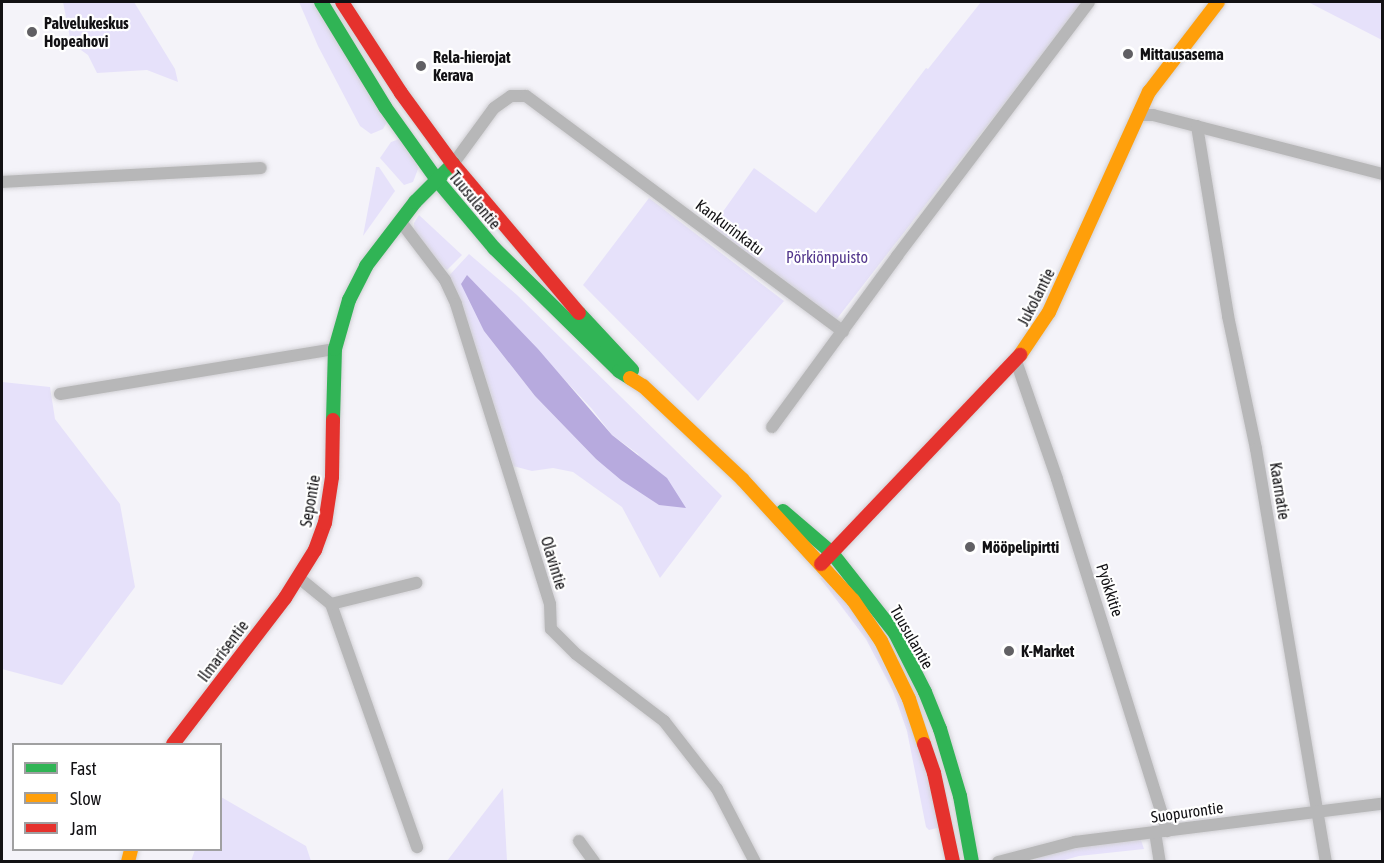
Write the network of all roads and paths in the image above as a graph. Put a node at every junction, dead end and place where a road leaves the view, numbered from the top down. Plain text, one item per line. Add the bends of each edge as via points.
1 (321, 2) edge
2 (342, 2) edge
3 (1089, 2) edge
4 (1218, 2) edge
5 (1138, 115) junction
6 (1197, 126) junction
7 (453, 164) junction
8 (261, 168) dead end
9 (1383, 174) edge
10 (437, 180) junction
11 (2, 182) edge
12 (401, 222) junction
13 (843, 331) junction
14 (335, 349) junction
15 (1016, 361) junction
16 (643, 386) junction
17 (60, 394) dead end
18 (772, 427) dead end
19 (742, 478) junction
20 (832, 553) junction
21 (821, 564) junction
22 (299, 578) junction
23 (416, 583) dead end
24 (330, 604) junction
25 (174, 743) edge
26 (1383, 804) edge
27 (1317, 812) junction
28 (1161, 832) junction
29 (579, 841) dead end
30 (417, 847) dead end
31 (594, 861) edge
32 (755, 861) edge
33 (953, 861) edge
34 (972, 861) edge
35 (998, 861) edge
36 (1160, 861) edge
37 (1326, 861) edge

1 - 10 main road, Tuusulantie via 347,49
2 - 7 main road, Tuusulantie
3 - 13 street
4 - 5 main road, Jukolantie via 1149,92
5 - 6 street
5 - 15 main road, Jukolantie via 1049,312
6 - 9 street
6 - 27 street, Kaarnatie
7 - 10 main road, Sepontie
7 - 13 street, Kankurinkatu via 494,108 511,96 526,96
7 - 16 main road, Tuusulantie
8 - 11 street
10 - 12 main road, Sepontie
10 - 16 main road, Tuusulantie via 535,290 619,371
12 - 14 main road, Sepontie via 357,282
12 - 32 street, Olavintie via 445,280 456,304 550,604 552,629 576,654 664,721 717,789
13 - 18 street
14 - 17 street
14 - 22 main road, Sepontie via 332,477 325,523
15 - 20 main road, Jukolantie
15 - 28 street, Pyökkitie via 1057,479
16 - 19 main road, Tuusulantie
19 - 20 main road, Tuusulantie
19 - 21 main road, Tuusulantie
20 - 21 main road, Jukolantie
20 - 34 main road, Tuusulantie via 895,633 925,692 952,767
21 - 33 main road, Tuusulantie via 853,600 881,641 909,699 939,790
22 - 24 street
22 - 25 main road, Ilmarisentie
23 - 24 street
24 - 30 street
26 - 27 street, Suopurontie
27 - 28 street, Suopurontie
27 - 37 street, Kaarnatie
28 - 35 street, Suopurontie via 1075,842
28 - 36 street, Pyökkitie
29 - 31 street

